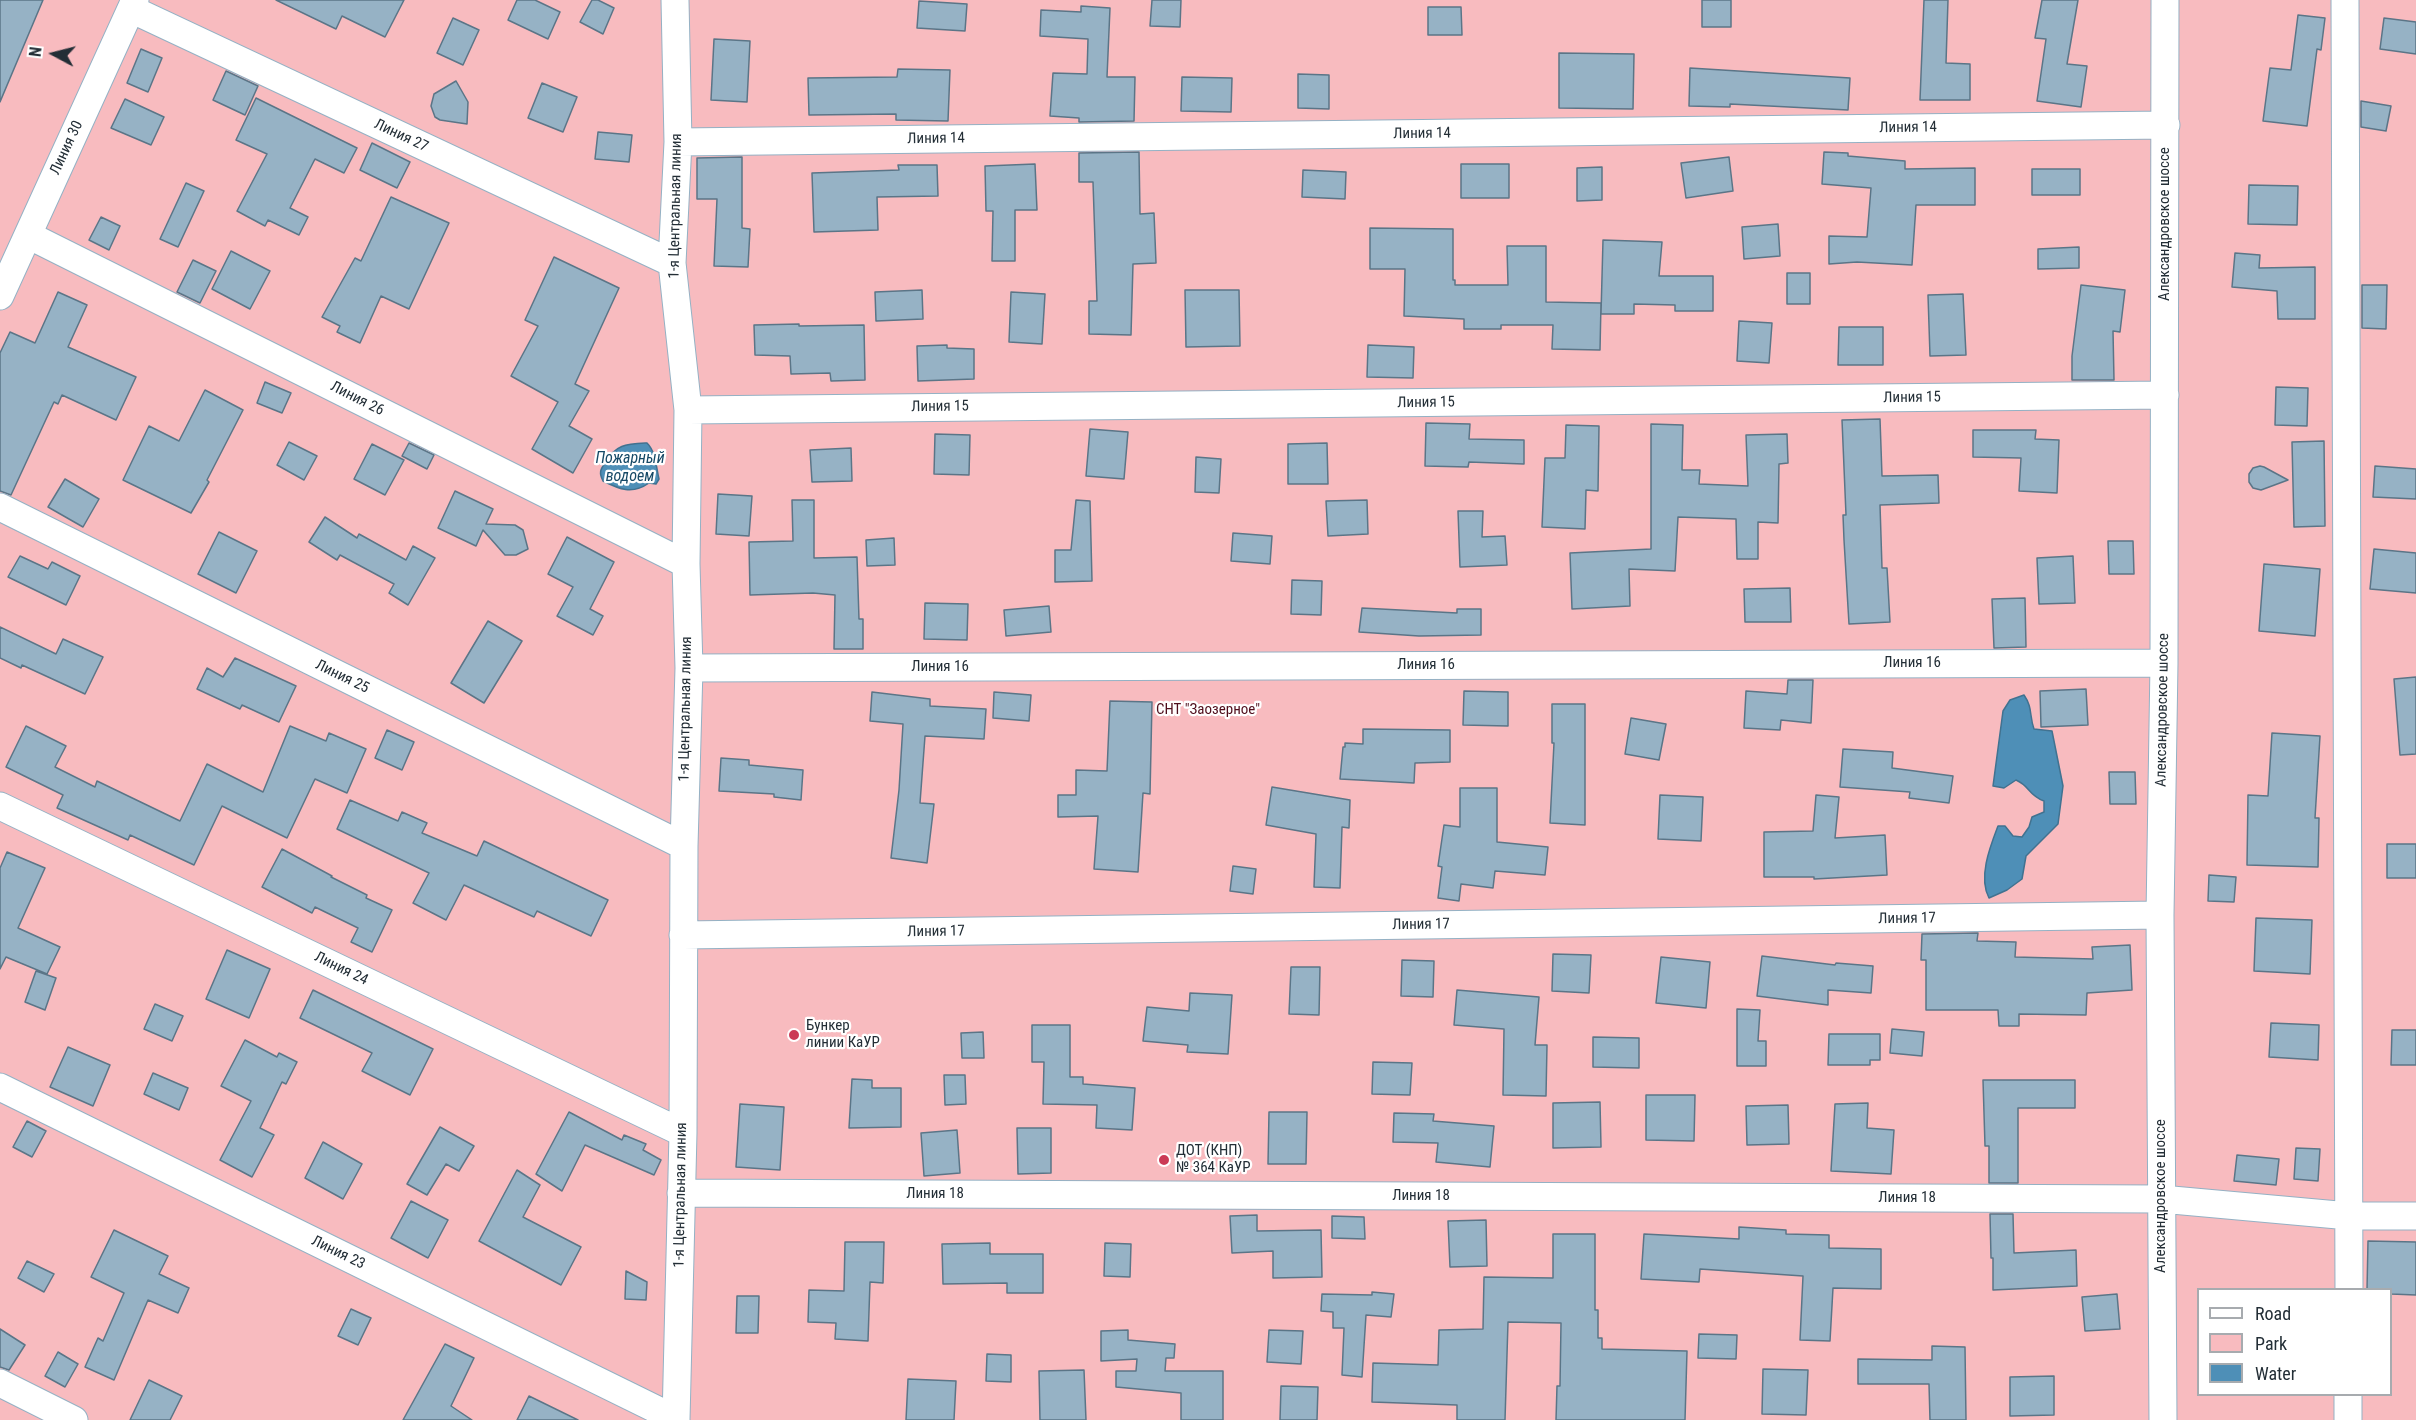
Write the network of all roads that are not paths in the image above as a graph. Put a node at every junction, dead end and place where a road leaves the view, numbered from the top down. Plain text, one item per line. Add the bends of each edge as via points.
1 (675, 0) edge
2 (2165, 0) edge
3 (2345, 0) edge
4 (133, 5) edge
5 (2166, 125) junction
6 (678, 142) junction
7 (28, 235) junction
8 (672, 263) junction
9 (0, 296) edge
10 (2165, 395) junction
11 (688, 410) junction
12 (0, 507) edge
13 (686, 564) junction
14 (2164, 663) junction
15 (689, 668) junction
16 (0, 806) edge
17 (684, 846) junction
18 (2160, 915) junction
19 (683, 935) junction
20 (0, 1087) edge
21 (682, 1133) junction
22 (681, 1194) junction
23 (2161, 1199) junction
24 (2349, 1216) junction
25 (2416, 1216) edge
26 (2349, 1288) edge
27 (0, 1383) edge
28 (2348, 1396) edge
29 (676, 1419) edge
30 (74, 1420) edge
31 (2163, 1420) edge
32 (2348, 1420) edge

1 - 6 street, 1-я Центральная линия
2 - 5 street, Александровское шоссе
3 - 24 street
4 - 7 street, Линия 30
4 - 8 street, Линия 27
5 - 6 street, Линия 14
5 - 10 street, Александровское шоссе
6 - 8 street, 1-я Центральная линия
7 - 9 street, Линия 30
7 - 13 street, Линия 26
8 - 11 street, 1-я Центральная линия
10 - 11 street, Линия 15
10 - 14 street, Александровское шоссе
11 - 13 street, 1-я Центральная линия
12 - 17 street, Линия 25
13 - 15 street, 1-я Центральная линия
14 - 15 street, Линия 16
14 - 18 street, Александровское шоссе
15 - 17 street, 1-я Центральная линия
16 - 21 street, Линия 24
17 - 19 street, 1-я Центральная линия
18 - 19 street, Линия 17
18 - 23 street, Александровское шоссе
19 - 21 street, 1-я Центральная линия
20 - 29 street, Линия 23
21 - 22 street, 1-я Центральная линия
22 - 23 street, Линия 18
22 - 29 street, 1-я Центральная линия
23 - 24 street, Линия 18
23 - 31 street, Александровское шоссе
24 - 25 street, Линия 18
24 - 26 street
27 - 30 street
28 - 32 street

